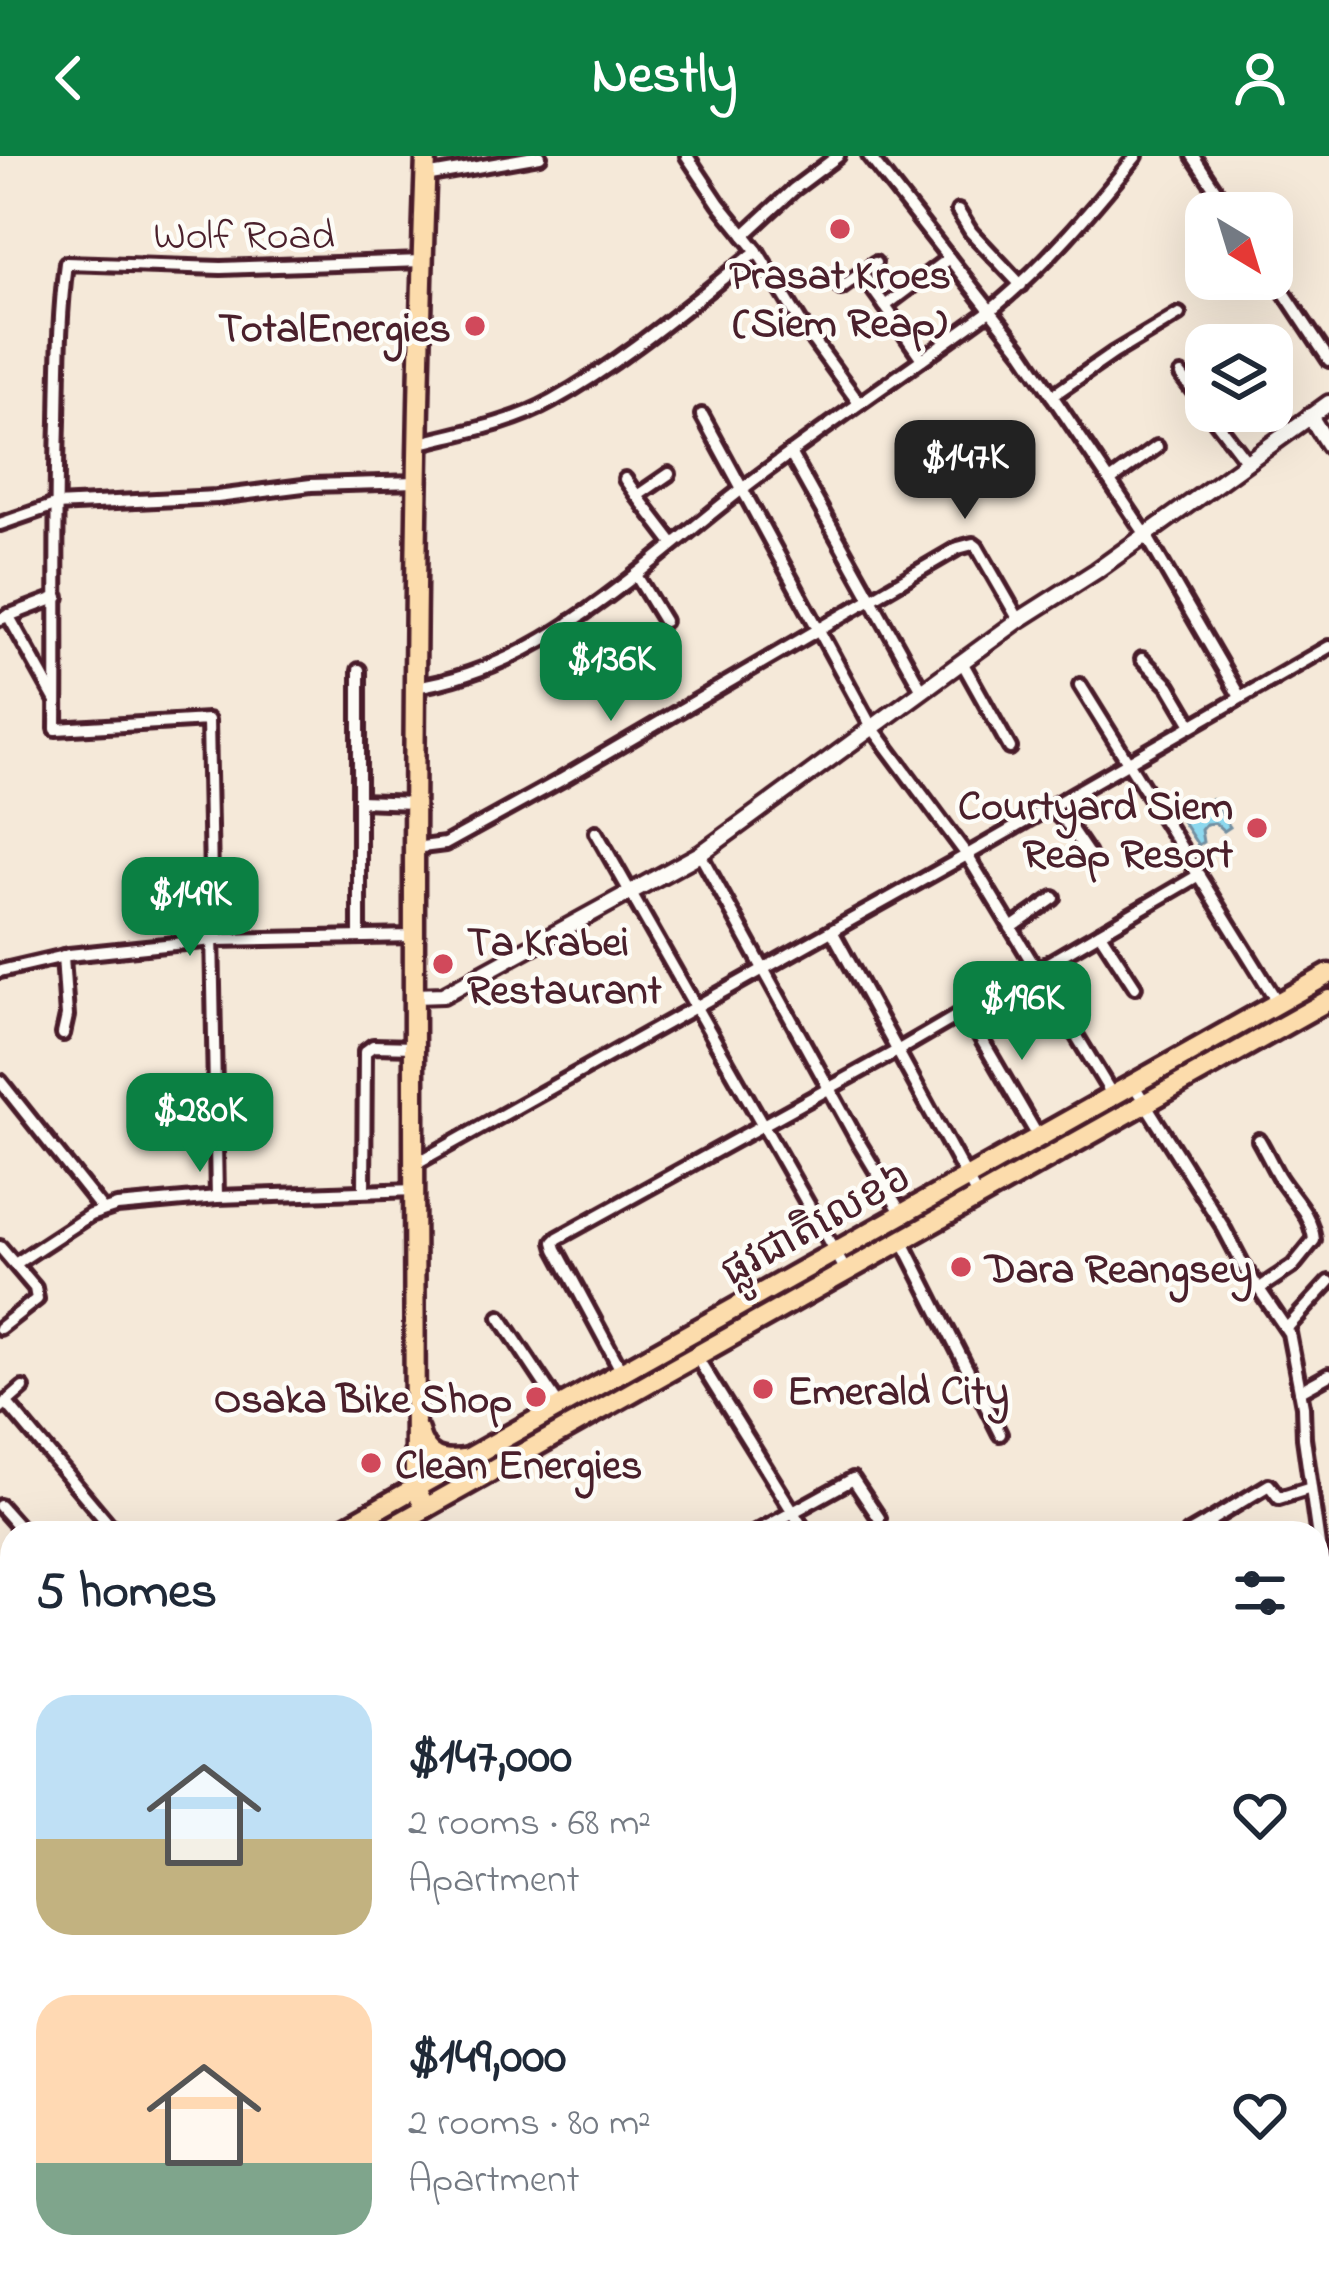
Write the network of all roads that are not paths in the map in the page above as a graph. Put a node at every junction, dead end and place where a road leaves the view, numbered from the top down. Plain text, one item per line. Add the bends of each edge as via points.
1 (540, 156) edge
2 (687, 156) edge
3 (838, 156) edge
4 (868, 156) edge
5 (1136, 156) edge
6 (1193, 156) edge
7 (425, 166) edge
8 (1218, 192) edge
9 (958, 211) dead end
10 (744, 235) junction
11 (757, 251) junction
12 (949, 258) junction
13 (422, 261) junction
14 (875, 262) dead end
15 (862, 274) junction
16 (1021, 285) junction
17 (842, 288) dead end
18 (1289, 300) edge
19 (885, 306) junction
20 (991, 310) junction
21 (1179, 314) dead end
22 (922, 359) junction
23 (1329, 360) edge
24 (1181, 375) dead end
25 (1185, 380) edge
26 (1052, 396) junction
27 (859, 403) junction
28 (1329, 403) edge
29 (703, 415) dead end
30 (1310, 416) junction
31 (1224, 432) edge
32 (418, 444) junction
33 (1329, 446) edge
34 (1157, 447) dead end
35 (790, 453) junction
36 (1247, 462) junction
37 (669, 474) dead end
38 (625, 478) dead end
39 (1110, 481) junction
40 (417, 482) junction
41 (743, 488) junction
42 (638, 496) junction
43 (55, 505) junction
44 (0, 524) edge
45 (1146, 535) junction
46 (673, 543) junction
47 (636, 575) junction
48 (58, 597) junction
49 (871, 598) junction
50 (4, 617) edge
51 (1019, 620) junction
52 (571, 622) junction
53 (664, 622) dead end
54 (818, 631) junction
55 (1329, 646) edge
56 (1142, 658) dead end
57 (962, 662) junction
58 (359, 670) dead end
59 (603, 675) dead end
60 (1080, 685) dead end
61 (414, 687) junction
62 (922, 690) junction
63 (1240, 698) junction
64 (56, 702) junction
65 (1192, 725) junction
66 (872, 726) junction
67 (1010, 748) dead end
68 (1126, 763) junction
69 (360, 802) junction
70 (414, 803) junction
71 (1050, 807) junction
72 (596, 832) dead end
73 (414, 848) junction
74 (700, 854) junction
75 (1088, 854) dead end
76 (967, 855) junction
77 (1199, 874) junction
78 (630, 892) junction
79 (1054, 898) dead end
80 (1011, 928) junction
81 (832, 931) junction
82 (1100, 933) junction
83 (415, 936) junction
84 (359, 937) junction
85 (213, 940) junction
86 (63, 956) junction
87 (764, 969) junction
88 (1036, 969) junction
89 (0, 971) edge
90 (1329, 974) edge
91 (1135, 987) dead end
92 (415, 996) junction
93 (1329, 1000) edge
94 (1278, 1003) junction
95 (694, 1006) junction
96 (964, 1011) junction
97 (63, 1034) dead end
98 (415, 1047) junction
99 (897, 1051) junction
100 (0, 1081) edge
101 (1133, 1084) junction
102 (830, 1087) junction
103 (1113, 1096) junction
104 (1146, 1103) junction
105 (763, 1125) junction
106 (1039, 1138) junction
107 (1259, 1140) dead end
108 (415, 1164) junction
109 (966, 1178) junction
110 (364, 1190) junction
111 (415, 1190) junction
112 (218, 1197) junction
113 (978, 1198) junction
114 (103, 1210) junction
115 (902, 1214) junction
116 (902, 1240) junction
117 (0, 1247) edge
118 (836, 1252) junction
119 (15, 1264) junction
120 (846, 1271) junction
121 (1329, 1282) edge
122 (1260, 1288) junction
123 (500, 1317) dead end
124 (0, 1328) edge
125 (1287, 1328) junction
126 (696, 1356) junction
127 (622, 1372) junction
128 (1329, 1375) edge
129 (23, 1388) dead end
130 (1300, 1391) junction
131 (3, 1405) edge
132 (560, 1407) junction
133 (415, 1417) junction
134 (1000, 1434) dead end
135 (469, 1458) junction
136 (415, 1488) junction
137 (1311, 1488) junction
138 (386, 1504) junction
139 (426, 1508) junction
140 (793, 1512) junction
141 (879, 1518) dead end
142 (105, 1521) edge
143 (356, 1521) edge
144 (392, 1521) edge
145 (408, 1521) edge
146 (777, 1521) edge
147 (799, 1521) edge
148 (1221, 1521) edge
149 (1316, 1521) edge

1 - 7 street
2 - 10 street
3 - 10 street
4 - 12 street
5 - 16 street
6 - 8 street
7 - 13 main road
9 - 16 street
10 - 11 street
11 - 27 street
11 - 32 street via 550,403
12 - 19 street
12 - 20 street
13 - 32 main road
13 - 43 street, Wolf Road via 66,263
14 - 15 street
15 - 17 street
15 - 19 street
16 - 20 street
18 - 23 street
19 - 22 street
20 - 22 street
20 - 26 street
21 - 26 street
22 - 27 street
24 - 25 street
26 - 39 street
27 - 35 street
28 - 30 street
29 - 41 street
30 - 33 street
30 - 36 street
31 - 36 street
32 - 40 main road
34 - 39 street
35 - 41 street
35 - 49 street
36 - 45 street
37 - 42 street
38 - 42 street
39 - 45 street
40 - 43 street
40 - 61 main road
41 - 46 street
41 - 54 street
42 - 46 street
43 - 44 street
43 - 48 street
45 - 51 street
45 - 63 street
46 - 47 street
47 - 52 street
47 - 53 street
48 - 50 street
48 - 64 street
49 - 51 street via 973,544
49 - 54 street
49 - 62 street
50 - 64 street
51 - 57 street
52 - 59 street
52 - 61 street via 446,682
54 - 66 street
54 - 73 street via 445,844
55 - 63 street
56 - 65 street
57 - 62 street
57 - 67 street
58 - 69 street
60 - 68 street
61 - 70 main road
62 - 66 street
63 - 65 street
64 - 85 street via 56,729 208,720
65 - 68 street
66 - 74 street
66 - 76 street
68 - 71 street
68 - 77 street
69 - 70 street
69 - 84 street
70 - 73 main road
71 - 75 street
71 - 76 street
72 - 78 street
73 - 83 main road
74 - 78 street
74 - 87 street
76 - 80 street
76 - 81 street
77 - 82 street
77 - 94 street
78 - 92 street via 443,995
78 - 95 street
79 - 80 street
80 - 88 street
81 - 87 street
81 - 99 street
82 - 88 street
82 - 91 street
83 - 84 street
83 - 92 main road
84 - 85 street
85 - 86 street
85 - 112 street
86 - 89 street
86 - 97 street
87 - 95 street
87 - 102 street
88 - 96 street
88 - 103 street
90 - 94 main road, ផ្លូវជាតិលេខ៦
92 - 98 main road
93 - 104 main road, ផ្លូវជាតិលេខ៦
94 - 101 main road, ផ្លូវជាតិលេខ៦
95 - 105 street
95 - 108 street
96 - 99 street
96 - 106 street
98 - 108 main road
98 - 110 street via 365,1052
99 - 102 street
99 - 109 street
100 - 114 street
101 - 103 main road, ផ្លូវជាតិលេខ៦
101 - 104 street
102 - 105 street
102 - 115 street
103 - 106 main road, ផ្លូវជាតិលេខ៦
104 - 113 main road, ផ្លូវជាតិលេខ៦
104 - 122 street
105 - 118 street
105 - 127 street via 554,1241
106 - 109 main road, ផ្លូវជាតិលេខ៦
107 - 122 street via 1314,1240
108 - 111 main road
109 - 113 street
109 - 115 main road, ផ្លូវជាតិលេខ៦
110 - 111 street
110 - 112 street
111 - 133 main road
112 - 114 street
113 - 116 main road, ផ្លូវជាតិលេខ៦
114 - 119 street
115 - 118 main road, ផ្លូវជាតិលេខ៦
116 - 120 main road, ផ្លូវជាតិលេខ៦
116 - 134 street
117 - 119 street
118 - 120 street
118 - 127 main road, ផ្លូវជាតិលេខ៦
119 - 124 street via 37,1299
120 - 126 main road, ផ្លូវជាតិលេខ៦
121 - 125 street
122 - 125 street
123 - 132 street
125 - 130 street
126 - 139 main road, ផ្លូវជាតិលេខ៦
126 - 140 street
127 - 132 main road, ផ្លូវជាតិលេខ៦
128 - 130 street
129 - 131 street
130 - 137 street
131 - 142 street
132 - 135 main road, ផ្លូវជាតិលេខ៦
133 - 135 main road via 421,1441 437,1458
133 - 136 main road
135 - 136 main road, ផ្លូវជាតិលេខ៦
136 - 138 main road, ផ្លូវជាតិលេខ៦
136 - 139 main road
137 - 148 street via 1279,1498 1269,1485
137 - 149 street
138 - 143 main road, ផ្លូវជាតិលេខ៦
138 - 144 street
139 - 145 main road, ផ្លូវជាតិលេខ៦
140 - 141 street via 853,1479
140 - 146 street
140 - 147 street

